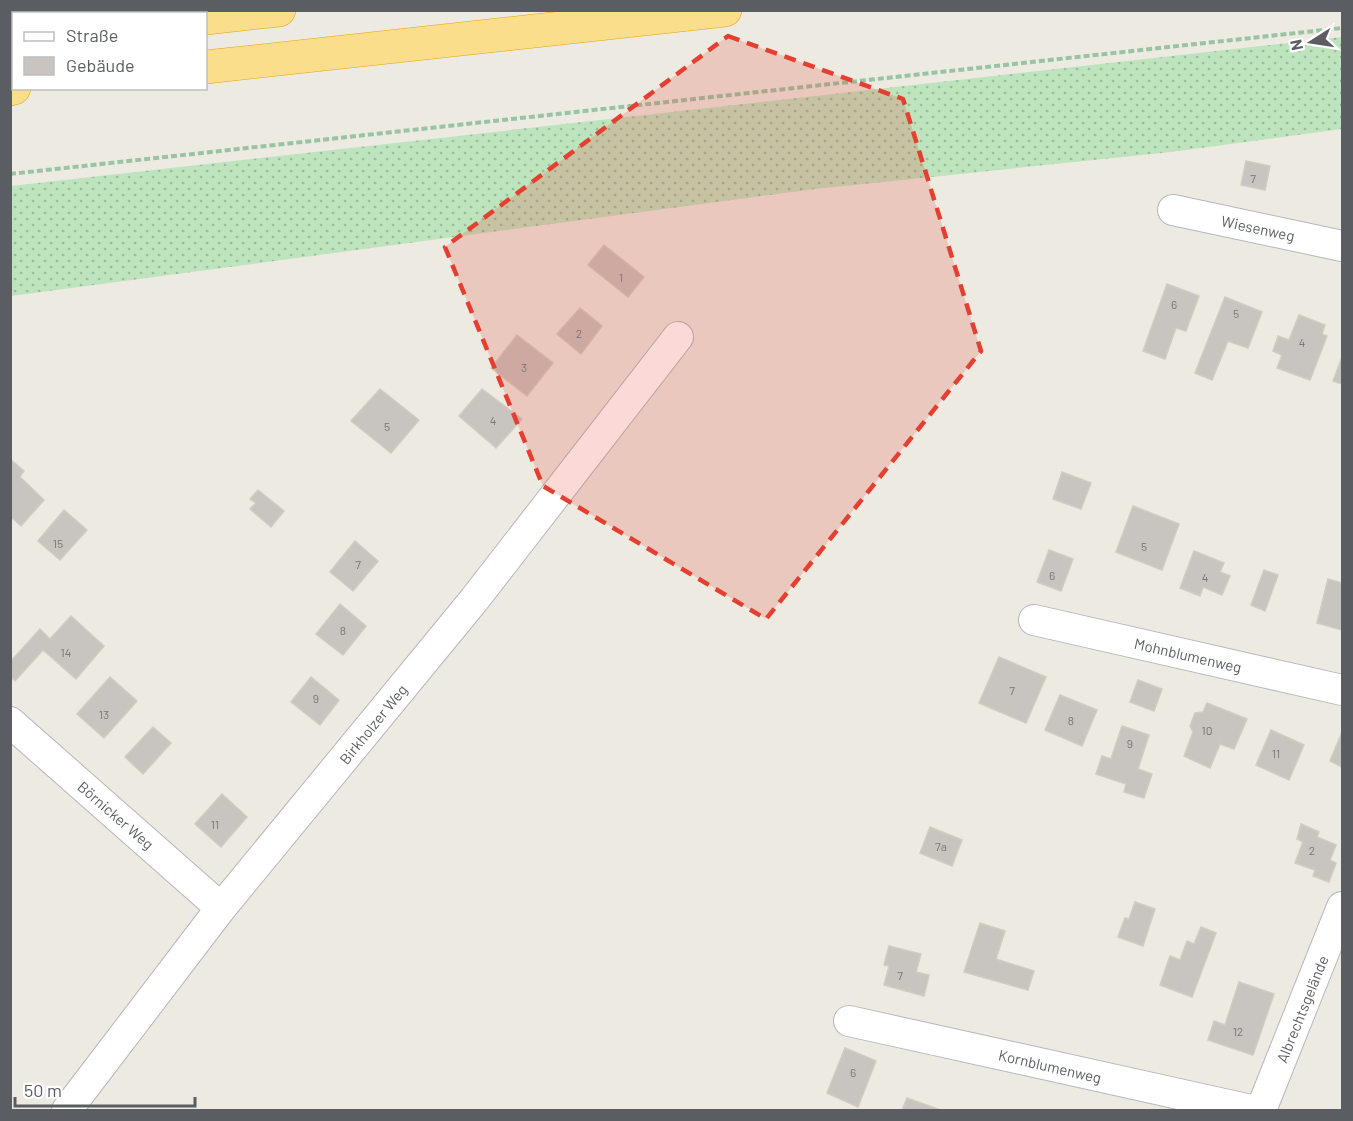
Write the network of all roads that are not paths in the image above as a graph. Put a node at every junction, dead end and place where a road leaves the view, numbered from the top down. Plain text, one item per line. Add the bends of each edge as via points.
1 (279, 10) edge
2 (725, 10) edge
3 (207, 18) edge
4 (207, 67) edge
5 (1173, 210) dead end
6 (1342, 246) edge
7 (678, 338) dead end
8 (1034, 620) dead end
9 (1342, 690) edge
10 (10, 722) edge
11 (221, 908) junction
12 (1342, 908) edge
13 (849, 1021) dead end
14 (67, 1110) edge
15 (1251, 1110) edge
16 (1261, 1110) edge

1 - 3 highway
2 - 4 highway
5 - 6 street, Wiesenweg
7 - 11 street, Birkholzer Weg via 474,600
8 - 9 street, Mohnblumenweg
10 - 11 street, Börnicker Weg
11 - 14 street, Birkholzer Weg
12 - 16 street, Albrechtsgelände
13 - 15 street, Kornblumenweg

